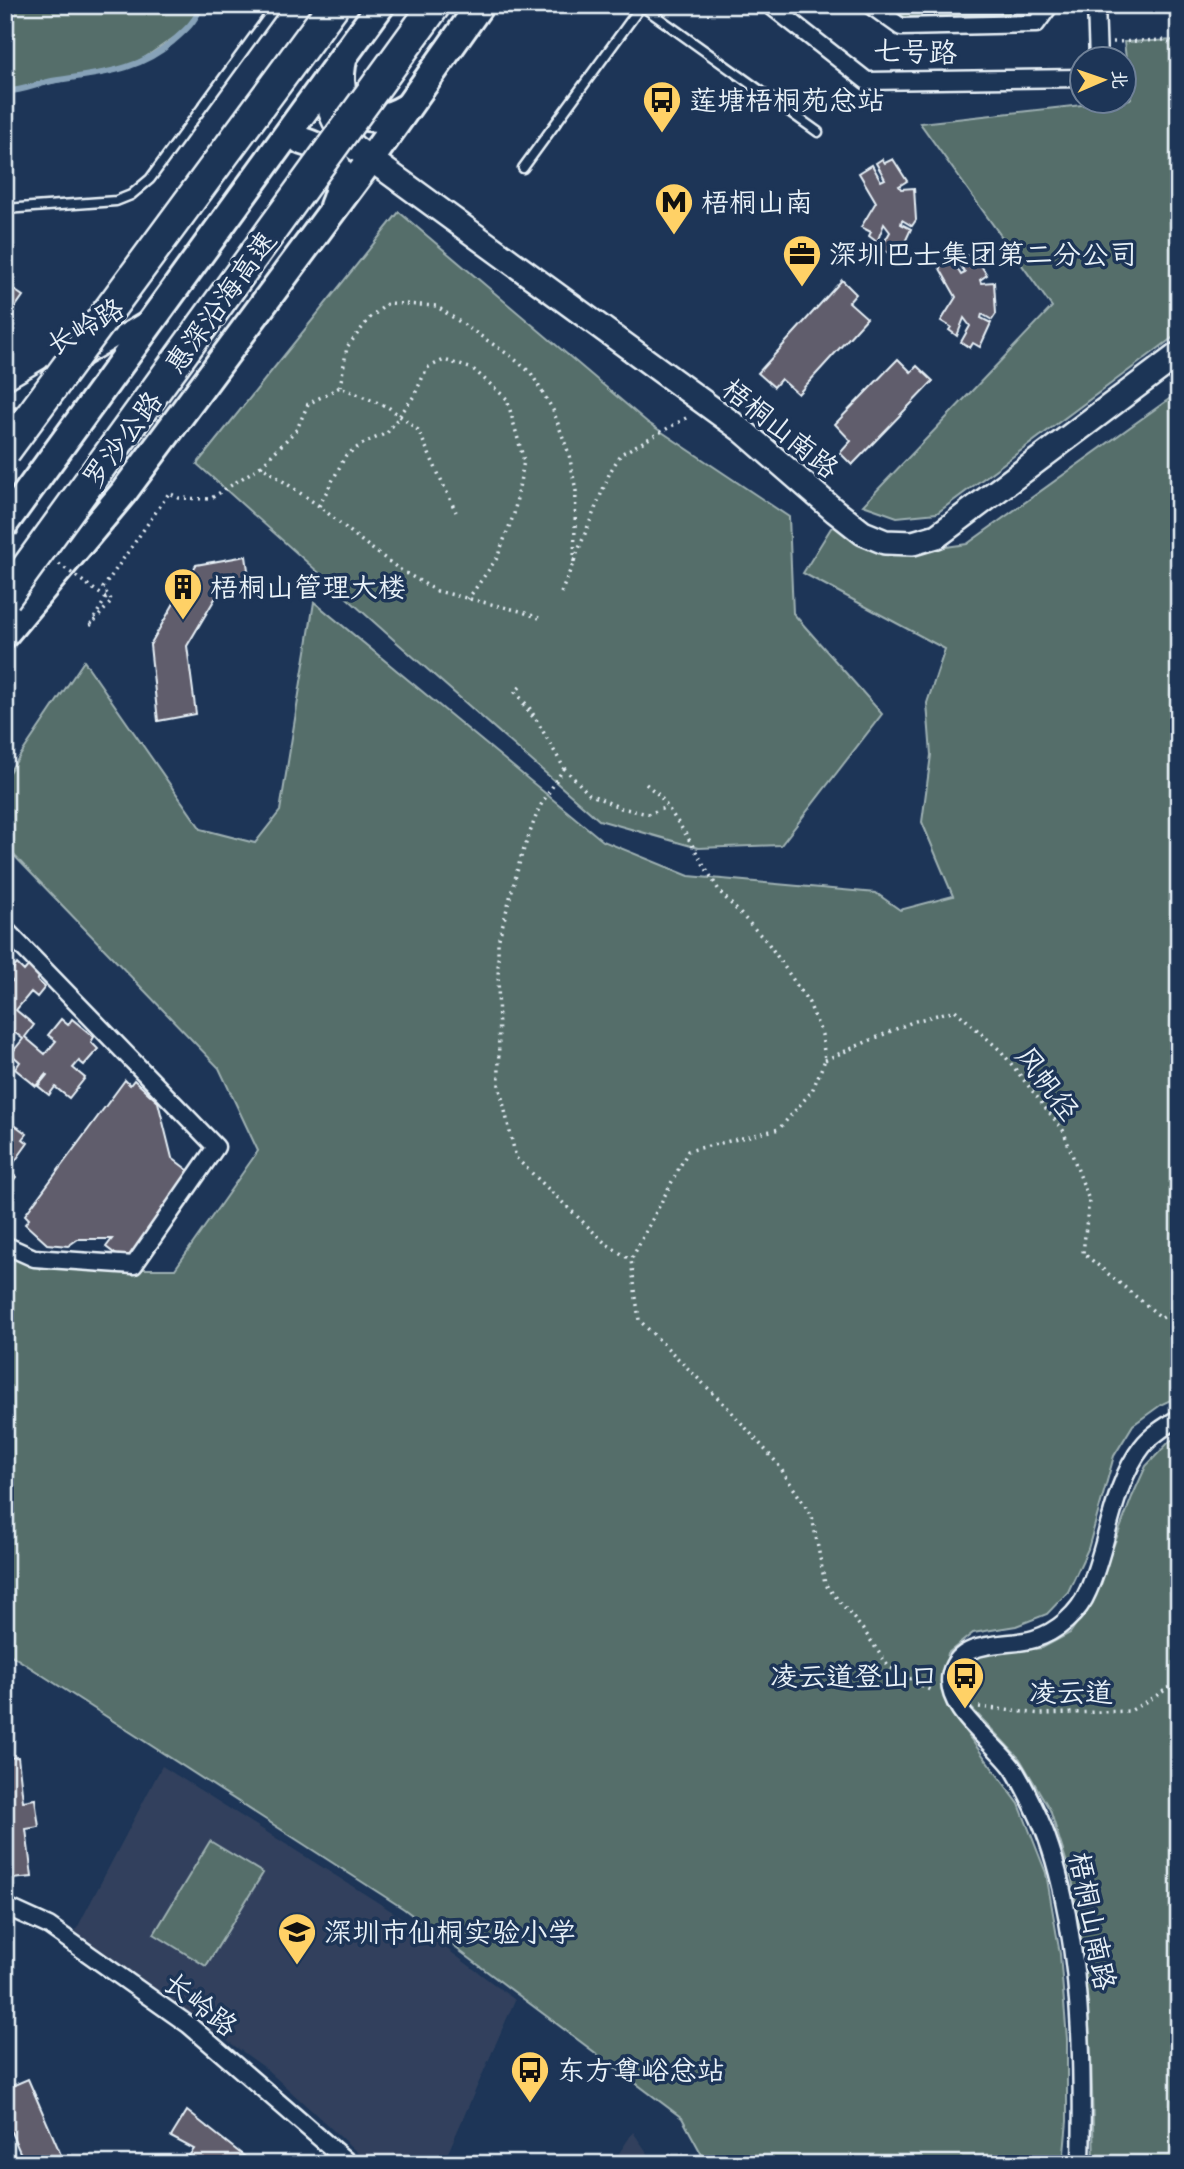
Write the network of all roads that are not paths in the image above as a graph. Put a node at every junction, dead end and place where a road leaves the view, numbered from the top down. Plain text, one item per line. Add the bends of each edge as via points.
1 (276, 5) edge
2 (334, 5) edge
3 (381, 5) edge
4 (435, 5) edge
5 (480, 5) edge
6 (770, 5) edge
7 (870, 5) edge
8 (1050, 5) edge
9 (1096, 5) edge
10 (642, 6) edge
11 (1098, 46) edge
12 (338, 64) junction
13 (1068, 78) edge
14 (407, 107) junction
15 (818, 132) dead end
16 (302, 141) junction
17 (362, 153) junction
18 (273, 155) junction
19 (523, 168) dead end
20 (5, 209) edge
21 (328, 217) junction
22 (154, 315) junction
23 (1179, 354) edge
24 (5, 403) edge
25 (5, 452) edge
26 (5, 523) edge
27 (5, 598) edge
28 (5, 634) edge
29 (5, 929) edge
30 (5, 1245) edge
31 (1179, 1418) edge
32 (5, 1906) edge
33 (350, 2164) edge
34 (1081, 2164) edge

1 - 20 lane via 150,179 131,195 116,201
2 - 25 highway, bridge
3 - 12 main road, 罗沙公路
4 - 27 highway, 惠深沿海高速, bridge
5 - 14 main road, 罗沙公路
6 - 13 street, 七号路 via 867,81
7 - 8 street via 901,27 1036,24
9 - 11 street
10 - 15 lane
10 - 19 lane
12 - 14 main road via 342,93 352,111 373,119
12 - 17 street, 梧桐山南路 via 328,101 331,114 336,126
12 - 18 main road, 罗沙公路
14 - 17 main road, 罗沙公路
16 - 17 street, 梧桐山南路 via 326,139
16 - 18 street, 梧桐山南路
16 - 21 main road via 327,151 340,173
17 - 21 main road, 罗沙公路
17 - 23 street, 梧桐山南路 via 743,431 863,533 885,542 913,543 937,536
18 - 22 main road, 罗沙公路
21 - 28 main road, 罗沙公路 via 123,493
22 - 24 street, 长岭路
22 - 26 main road, 罗沙公路
29 - 30 street via 216,1147 134,1265 34,1258
31 - 34 street, 梧桐山南路 via 1142,1446 1127,1472 1088,1593 1071,1616 1051,1633 1032,1640 970,1650 957,1659 951,1672 950,1690 956,1705 1014,1770 1041,1821 1060,1880 1080,2014
32 - 33 street, 长岭路 via 49,1926 188,2025

